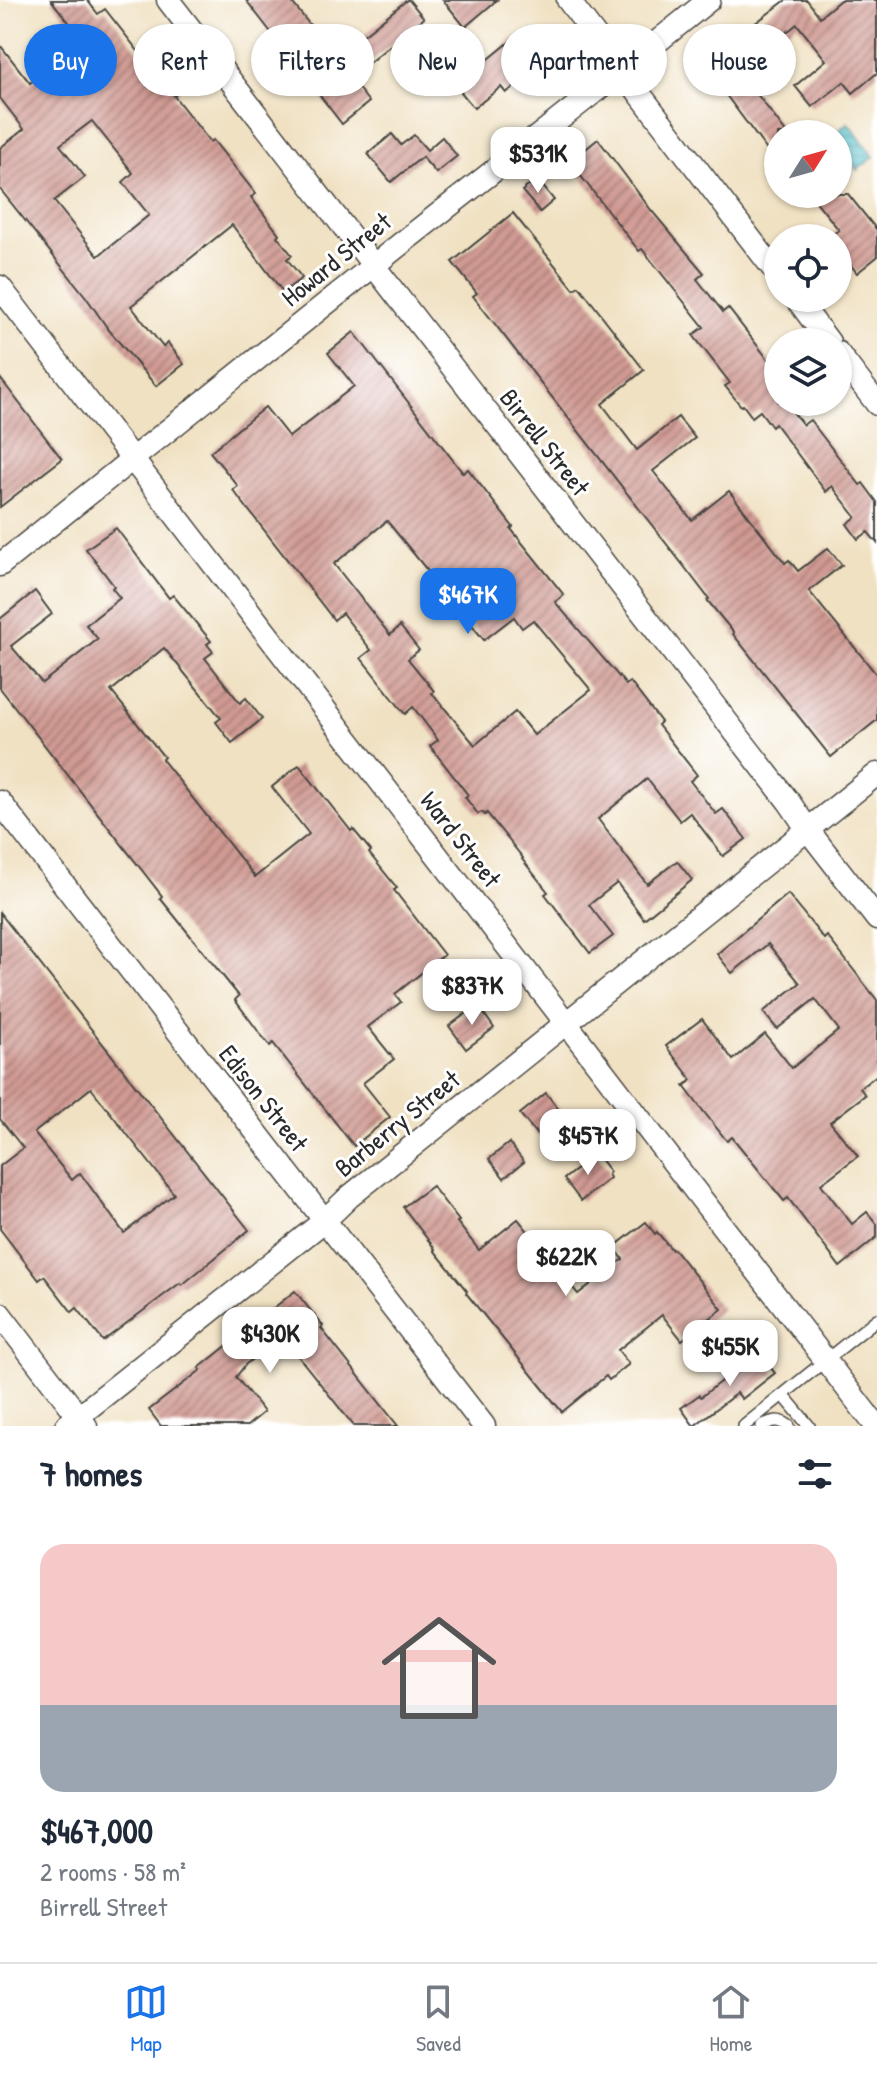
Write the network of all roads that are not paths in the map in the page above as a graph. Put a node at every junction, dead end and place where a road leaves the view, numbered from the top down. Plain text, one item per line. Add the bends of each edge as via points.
1 (168, 0) edge
2 (568, 0) edge
3 (709, 0) edge
4 (586, 24) edge
5 (667, 34) edge
6 (589, 96) edge
7 (640, 96) edge
8 (764, 257) edge
9 (373, 266) junction
10 (0, 287) edge
11 (852, 371) edge
12 (877, 404) edge
13 (132, 459) junction
14 (0, 565) edge
15 (877, 774) edge
16 (0, 802) edge
17 (808, 830) junction
18 (877, 919) edge
19 (567, 1022) junction
20 (324, 1221) junction
21 (0, 1314) edge
22 (877, 1319) edge
23 (824, 1361) junction
24 (784, 1396) junction
25 (77, 1423) edge
26 (484, 1426) edge
27 (744, 1426) edge
28 (762, 1426) edge
29 (789, 1426) edge
30 (809, 1426) edge
31 (876, 1426) edge

1 - 9 street, Birrell Street
2 - 4 street
3 - 5 street, Howard Street
6 - 9 street, Howard Street
7 - 8 street
9 - 13 street, Howard Street
9 - 17 street, Birrell Street
10 - 13 street, Ward Street
11 - 12 street
13 - 14 street, Howard Street
13 - 19 street, Ward Street
15 - 17 street, Barberry Street
16 - 20 street, Edison Street
17 - 18 street, Birrell Street
17 - 19 street, Barberry Street
19 - 20 street, Barberry Street
19 - 23 street, Ward Street
20 - 25 street, Barberry Street
20 - 26 street, Edison Street
21 - 25 street
22 - 23 lane
23 - 24 lane
23 - 31 street, Ward Street
24 - 27 lane
24 - 30 lane
28 - 29 lane via 774,1420

